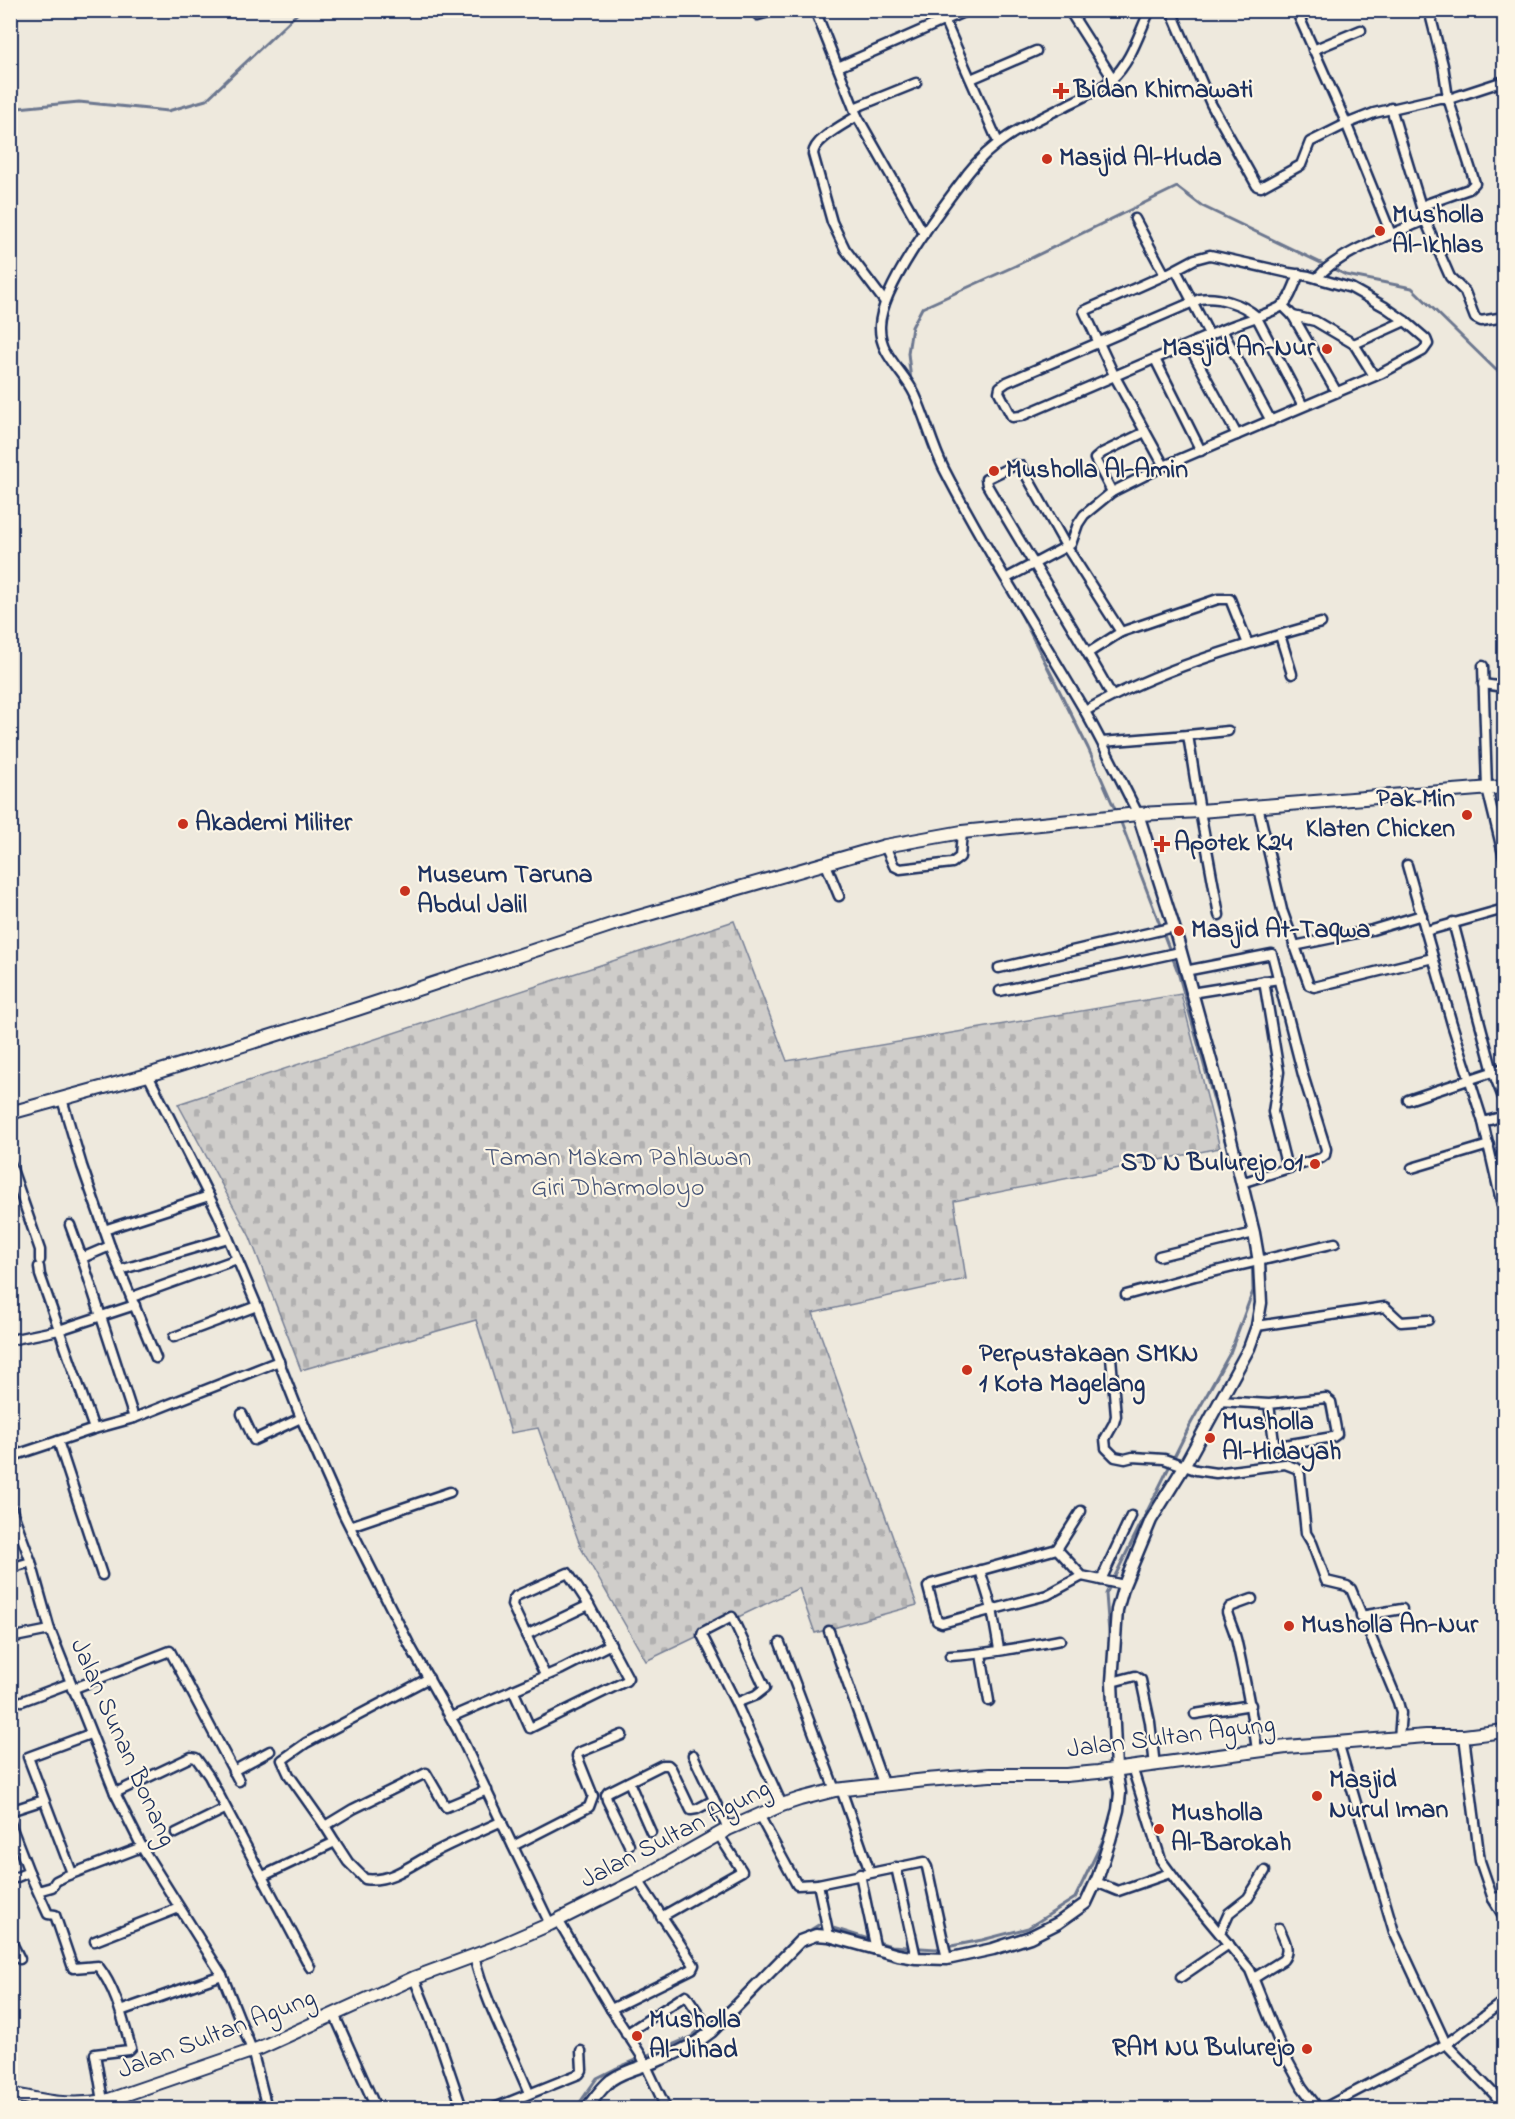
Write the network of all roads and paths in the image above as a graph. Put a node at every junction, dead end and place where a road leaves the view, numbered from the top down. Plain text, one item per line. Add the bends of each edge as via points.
1 (776, 10) edge
2 (815, 10) edge
3 (940, 10) edge
4 (968, 10) edge
5 (1069, 10) edge
6 (1150, 10) edge
7 (1171, 10) edge
8 (1296, 10) edge
9 (1429, 10) edge
10 (758, 15) dead end
11 (946, 21) junction
12 (1361, 30) dead end
13 (1313, 50) junction
14 (1036, 51) dead end
15 (838, 67) junction
16 (971, 79) junction
17 (1113, 79) junction
18 (1504, 81) edge
19 (916, 83) dead end
20 (1448, 99) junction
21 (1391, 108) junction
22 (855, 112) junction
23 (1346, 124) junction
24 (998, 142) junction
25 (1420, 206) junction
26 (1135, 219) dead end
27 (1425, 220) junction
28 (924, 234) junction
29 (1391, 234) junction
30 (1176, 270) junction
31 (1299, 274) junction
32 (1320, 274) junction
33 (1165, 276) junction
34 (885, 302) junction
35 (1193, 302) junction
36 (1282, 305) junction
37 (1256, 316) junction
38 (1293, 316) junction
39 (1504, 317) edge
40 (1405, 321) junction
41 (1222, 330) junction
42 (1210, 336) junction
43 (1098, 343) junction
44 (1354, 344) junction
45 (1189, 346) junction
46 (1155, 359) junction
47 (1114, 375) junction
48 (1374, 376) junction
49 (1336, 392) junction
50 (1303, 406) junction
51 (1271, 421) junction
52 (1145, 432) junction
53 (1237, 435) junction
54 (1201, 451) junction
55 (1164, 466) junction
56 (1112, 492) junction
57 (1066, 546) junction
58 (1033, 564) junction
59 (1007, 578) junction
60 (1321, 623) dead end
61 (1121, 632) junction
62 (1280, 635) junction
63 (1248, 644) junction
64 (1088, 653) junction
65 (1483, 666) dead end
66 (1292, 674) dead end
67 (1484, 684) junction
68 (1504, 687) edge
69 (1112, 696) junction
70 (1085, 711) junction
71 (1228, 731) dead end
72 (1188, 735) junction
73 (1102, 742) junction
74 (1504, 787) edge
75 (1486, 788) junction
76 (1258, 806) junction
77 (1200, 811) junction
78 (1130, 815) junction
79 (962, 832) junction
80 (885, 846) junction
81 (1504, 858) edge
82 (825, 862) junction
83 (1407, 865) dead end
84 (839, 896) dead end
85 (1504, 909) edge
86 (1219, 915) dead end
87 (1422, 915) junction
88 (1453, 922) junction
89 (1166, 929) junction
90 (1426, 931) junction
91 (1294, 946) junction
92 (1175, 953) junction
93 (1433, 958) junction
94 (999, 968) dead end
95 (1185, 971) junction
96 (1279, 980) junction
97 (1264, 981) junction
98 (1000, 991) dead end
99 (1191, 993) junction
100 (1504, 1068) edge
101 (1493, 1072) junction
102 (148, 1075) junction
103 (1471, 1080) junction
104 (62, 1100) junction
105 (1408, 1100) dead end
106 (1504, 1100) edge
107 (10, 1113) edge
108 (1504, 1116) edge
109 (1484, 1122) junction
110 (1489, 1145) junction
111 (10, 1163) edge
112 (1287, 1168) junction
113 (1412, 1168) dead end
114 (1241, 1183) junction
115 (209, 1196) junction
116 (1504, 1214) edge
117 (70, 1225) dead end
118 (104, 1230) junction
119 (1252, 1234) junction
120 (228, 1238) junction
121 (1335, 1243) dead end
122 (110, 1246) junction
123 (1159, 1256) dead end
124 (82, 1258) junction
125 (237, 1259) junction
126 (1253, 1263) junction
127 (120, 1270) junction
128 (1126, 1294) dead end
129 (134, 1301) junction
130 (257, 1306) junction
131 (100, 1315) junction
132 (1428, 1320) dead end
133 (1257, 1326) junction
134 (59, 1330) junction
135 (174, 1337) dead end
136 (10, 1340) edge
137 (1111, 1357) dead end
138 (156, 1358) dead end
139 (279, 1361) junction
140 (1219, 1401) junction
141 (1269, 1404) junction
142 (242, 1414) dead end
143 (134, 1418) junction
144 (301, 1418) junction
145 (94, 1429) junction
146 (58, 1441) junction
147 (10, 1456) edge
148 (1179, 1463) junction
149 (450, 1492) dead end
150 (10, 1505) edge
151 (1081, 1510) dead end
152 (1131, 1516) dead end
153 (350, 1526) junction
154 (1057, 1549) junction
155 (31, 1562) junction
156 (10, 1568) edge
157 (980, 1570) junction
158 (102, 1575) dead end
159 (1082, 1576) junction
160 (1101, 1580) junction
161 (1118, 1584) junction
162 (1252, 1599) dead end
163 (589, 1605) junction
164 (1402, 1609) dead end
165 (992, 1610) junction
166 (1361, 1616) junction
167 (50, 1630) junction
168 (829, 1631) dead end
169 (526, 1635) junction
170 (11, 1636) edge
171 (1060, 1640) dead end
172 (780, 1643) dead end
173 (611, 1644) junction
174 (999, 1649) junction
175 (981, 1654) junction
176 (950, 1656) dead end
177 (545, 1676) junction
178 (429, 1678) junction
179 (1112, 1682) junction
180 (71, 1686) junction
181 (513, 1690) junction
182 (22, 1701) dead end
183 (989, 1701) dead end
184 (736, 1703) junction
185 (1251, 1705) junction
186 (1195, 1714) dead end
187 (451, 1717) junction
188 (1504, 1731) edge
189 (90, 1734) junction
190 (622, 1735) dead end
191 (1464, 1736) junction
192 (1399, 1738) junction
193 (1338, 1742) junction
194 (1257, 1750) junction
195 (270, 1751) dead end
196 (693, 1755) dead end
197 (1155, 1766) junction
198 (1132, 1767) junction
199 (233, 1771) junction
200 (1107, 1771) junction
201 (239, 1781) dead end
202 (628, 1782) junction
203 (884, 1786) junction
204 (838, 1789) junction
205 (487, 1790) junction
206 (115, 1793) junction
207 (44, 1800) junction
208 (714, 1800) junction
209 (782, 1805) junction
210 (225, 1809) junction
211 (10, 1811) edge
212 (759, 1815) junction
213 (501, 1821) junction
214 (10, 1823) edge
215 (325, 1826) junction
216 (651, 1832) dead end
217 (724, 1832) junction
218 (176, 1833) dead end
219 (335, 1842) junction
220 (513, 1845) junction
221 (629, 1845) dead end
222 (142, 1847) junction
223 (896, 1868) junction
224 (1265, 1871) dead end
225 (28, 1872) junction
226 (870, 1872) junction
227 (72, 1873) junction
228 (1170, 1873) junction
229 (860, 1874) junction
230 (262, 1876) junction
231 (10, 1880) edge
232 (638, 1880) junction
233 (1096, 1882) junction
234 (818, 1884) junction
235 (38, 1891) junction
236 (1504, 1895) edge
237 (1493, 1899) junction
238 (179, 1908) junction
239 (661, 1917) junction
240 (1504, 1917) edge
241 (554, 1922) junction
242 (1279, 1928) dead end
243 (1220, 1933) junction
244 (828, 1936) junction
245 (10, 1939) edge
246 (95, 1941) dead end
247 (1229, 1944) junction
248 (876, 1950) junction
249 (474, 1956) junction
250 (916, 1958) junction
251 (20, 1959) dead end
252 (947, 1959) junction
253 (310, 1967) dead end
254 (222, 1975) junction
255 (1181, 1977) dead end
256 (414, 1978) junction
257 (1254, 1978) junction
258 (1504, 2001) edge
259 (610, 2009) junction
260 (123, 2010) dead end
261 (334, 2014) junction
262 (711, 2032) junction
263 (626, 2034) junction
264 (1446, 2044) junction
265 (252, 2050) junction
266 (581, 2051) dead end
267 (644, 2060) junction
268 (529, 2093) junction
269 (10, 2094) edge
270 (103, 2101) junction
271 (56, 2106) edge
272 (267, 2109) edge
273 (376, 2109) edge
274 (462, 2109) edge
275 (494, 2109) edge
276 (587, 2109) edge
277 (666, 2109) edge
278 (1318, 2109) edge
279 (1324, 2109) edge
280 (1504, 2109) edge

1 - 10 street
2 - 15 street
3 - 11 street
4 - 11 street
5 - 17 street
6 - 17 street via 1135,46
7 - 23 street via 1211,104 1257,186 1296,169 1310,142
8 - 13 street
9 - 20 street
11 - 15 street
11 - 16 street
12 - 13 street
13 - 23 street
14 - 16 street
15 - 22 street
16 - 24 street
17 - 24 street
18 - 20 street
19 - 22 street
20 - 21 street
20 - 25 street via 1474,183 1469,189
21 - 23 street
21 - 25 street
22 - 28 street
22 - 34 street via 818,142 813,154 832,222 845,249
23 - 29 street
24 - 28 street via 969,172
25 - 27 street
26 - 33 street
27 - 29 street
27 - 39 street via 1450,277 1465,292 1475,318 1481,321
28 - 34 street
29 - 32 street via 1332,263
30 - 31 street via 1210,255
30 - 33 street
30 - 35 street
31 - 32 street
31 - 36 street
32 - 40 street
33 - 43 street via 1084,311
34 - 59 street via 880,327 883,345 911,387 943,466
35 - 37 street via 1213,298
35 - 42 street
35 - 43 street
36 - 37 street
36 - 38 street
37 - 41 street
37 - 50 street
38 - 44 street via 1315,321
38 - 49 street
40 - 44 street
40 - 48 street via 1426,339 1428,346
41 - 42 street
41 - 51 street
42 - 45 street
43 - 47 street
43 - 47 street via 1002,385 1001,398 1016,418
44 - 48 street
45 - 46 street
45 - 53 street
46 - 47 street
46 - 54 street
47 - 52 street
48 - 49 street
49 - 50 street
50 - 51 street
51 - 53 street
52 - 55 street
52 - 56 street via 1096,457
53 - 54 street
54 - 55 street
55 - 56 street
56 - 57 street via 1084,515 1073,542
57 - 58 street
57 - 58 street via 1021,466 987,478 987,485
57 - 61 street
58 - 59 street
58 - 64 street
59 - 70 street
60 - 62 street
61 - 63 street via 1229,598
61 - 64 street
62 - 63 street
62 - 66 street
63 - 69 street via 1178,667
64 - 69 street
65 - 67 street
67 - 68 street
67 - 75 street
69 - 70 street
70 - 73 street
71 - 72 street
72 - 73 street
72 - 77 street
73 - 78 street
74 - 75 main road
75 - 76 main road
75 - 81 street
76 - 77 main road
76 - 91 street
77 - 78 main road
77 - 86 street
78 - 79 main road
78 - 89 street
79 - 80 main road
79 - 80 street via 960,857 952,863 900,869 894,866
80 - 82 main road
82 - 84 street
82 - 102 main road via 588,932
83 - 87 street
85 - 88 street
87 - 90 street
87 - 91 street
88 - 90 street
88 - 101 street
89 - 92 street
89 - 94 street
90 - 93 street
91 - 93 street via 1307,984 1314,987
92 - 95 street
92 - 98 street
93 - 103 street
95 - 96 street via 1271,953
95 - 99 street
96 - 97 street
96 - 112 street via 1326,1149 1324,1156
97 - 99 street
97 - 112 street via 1279,1072 1273,1112
99 - 114 street
100 - 101 street
101 - 103 street
101 - 106 street
102 - 104 main road
102 - 115 street
103 - 105 street
103 - 109 street
104 - 107 main road
104 - 118 street
108 - 109 street
109 - 110 street
110 - 113 street
110 - 116 street
111 - 134 street via 40,1250 40,1275
112 - 114 street
114 - 119 street
115 - 118 street
115 - 120 street
117 - 124 street
118 - 122 street
119 - 123 street
119 - 126 street
120 - 125 street
120 - 127 street
121 - 126 street
122 - 124 street
122 - 127 street
124 - 131 street
125 - 129 street
125 - 130 street
126 - 128 street
126 - 133 street via 1261,1303
127 - 129 street
129 - 131 street
129 - 138 street
130 - 135 street
130 - 139 street
131 - 134 street
131 - 143 street
132 - 133 street via 1401,1322 1385,1307
133 - 140 street
134 - 136 street
134 - 145 street
137 - 148 street via 1116,1416 1105,1439 1106,1448 1115,1457
139 - 143 street
139 - 144 street
140 - 141 street
140 - 148 street
141 - 141 street via 1326,1398 1337,1434 1278,1446 1274,1442
142 - 144 street via 254,1440
143 - 145 street
144 - 153 street
145 - 146 street
146 - 147 street
146 - 158 street
148 - 161 street
148 - 166 street via 1216,1473 1285,1464 1298,1469 1306,1533 1324,1577 1329,1583 1349,1587
149 - 153 street
150 - 155 street, Jalan Sunan Bonang
151 - 154 street
152 - 160 street
153 - 178 street
154 - 157 street
154 - 159 street
155 - 156 street
155 - 167 street, Jalan Sunan Bonang
157 - 165 street
157 - 165 street via 929,1585 936,1618 939,1623 948,1622
159 - 160 street
159 - 165 street via 1047,1595
160 - 161 street
161 - 179 street
162 - 185 street via 1230,1607 1227,1612
163 - 169 street
163 - 169 street via 568,1573 516,1596 512,1605
163 - 173 street
164 - 166 street
165 - 174 street
166 - 192 street via 1398,1702
167 - 170 street
167 - 180 street, Jalan Sunan Bonang
168 - 203 street
169 - 177 street
171 - 174 street
172 - 204 street
173 - 177 street
173 - 181 street via 628,1676 626,1681 530,1728
174 - 175 street
175 - 176 street
175 - 183 street
177 - 181 street
178 - 187 street
178 - 215 street via 306,1743 282,1760
179 - 197 street via 1135,1676 1141,1680
179 - 200 street
180 - 182 street
180 - 189 street, Jalan Sunan Bonang
180 - 199 street via 170,1652
181 - 187 street
184 - 184 street via 702,1635 732,1617 765,1688
184 - 209 street
185 - 186 street
185 - 194 street
187 - 205 street
188 - 191 main road, Jalan Sultan Agung
189 - 206 street, Jalan Sunan Bonang
189 - 207 street via 28,1757
190 - 220 street via 577,1756 593,1796 589,1807
191 - 192 main road, Jalan Sultan Agung
191 - 237 street via 1480,1861
192 - 193 main road, Jalan Sultan Agung
193 - 194 main road, Jalan Sultan Agung
193 - 264 street via 1394,1932
194 - 197 main road, Jalan Sultan Agung
195 - 199 street
196 - 208 street
197 - 198 main road, Jalan Sultan Agung
198 - 200 main road, Jalan Sultan Agung
198 - 228 street via 1161,1860
199 - 201 street
200 - 203 main road, Jalan Sultan Agung via 990,1775
200 - 233 street via 1120,1794
202 - 208 street via 668,1765 691,1810
202 - 216 street
202 - 221 street via 606,1796
203 - 204 main road, Jalan Sultan Agung
204 - 209 main road, Jalan Sultan Agung
204 - 226 street
205 - 213 street
205 - 215 street via 446,1807 426,1773
206 - 210 street via 193,1757 209,1776
206 - 222 street, Jalan Sunan Bonang
207 - 211 street
207 - 227 street
208 - 217 street
209 - 212 main road, Jalan Sultan Agung
210 - 218 street
210 - 230 street
212 - 217 main road, Jalan Sultan Agung
212 - 234 street via 795,1884
213 - 219 street via 379,1880 365,1880
213 - 220 street
214 - 225 street
215 - 219 street
217 - 232 main road, Jalan Sultan Agung
217 - 239 street via 742,1871
219 - 230 street
220 - 241 street
222 - 227 street
222 - 238 street, Jalan Sunan Bonang
223 - 226 street
223 - 250 street
223 - 252 street via 926,1864
224 - 243 street via 1248,1898 1229,1913
225 - 231 street
225 - 235 street
226 - 229 street
227 - 235 street via 52,1887
228 - 233 street via 1118,1891
228 - 243 street
229 - 234 street
229 - 248 street
230 - 253 street
232 - 239 street
232 - 241 main road, Jalan Sultan Agung
233 - 252 street via 1086,1903 1041,1932 993,1949
234 - 244 street
235 - 270 street via 48,1914 55,1915 73,1968 98,1966 120,2011 131,2048 95,2054
236 - 237 street
237 - 240 street
238 - 246 street
238 - 254 street, Jalan Sunan Bonang
239 - 259 street via 694,1963 692,1969
241 - 249 main road, Jalan Sultan Agung
241 - 259 street
242 - 257 street via 1288,1950 1286,1956
243 - 247 street
244 - 248 street
244 - 262 street via 816,1935 800,1941
245 - 251 street
247 - 255 street
247 - 257 street
248 - 250 street
249 - 256 main road, Jalan Sultan Agung
249 - 268 street via 492,2014
250 - 252 street
254 - 260 street
254 - 265 street, Jalan Sunan Bonang
256 - 261 main road, Jalan Sultan Agung
256 - 274 street
257 - 278 street via 1283,2052
258 - 264 street
259 - 263 street
261 - 265 main road, Jalan Sultan Agung
261 - 273 street
262 - 263 street via 686,1995
262 - 267 street via 696,2043
263 - 267 street
264 - 279 street
264 - 280 street
265 - 270 main road, Jalan Sultan Agung
265 - 272 street, Jalan Sunan Bonang
266 - 268 street via 581,2072
267 - 276 street via 610,2081
267 - 277 street
268 - 275 street
269 - 271 main road, Jalan Sultan Agung
270 - 271 main road, Jalan Sultan Agung

